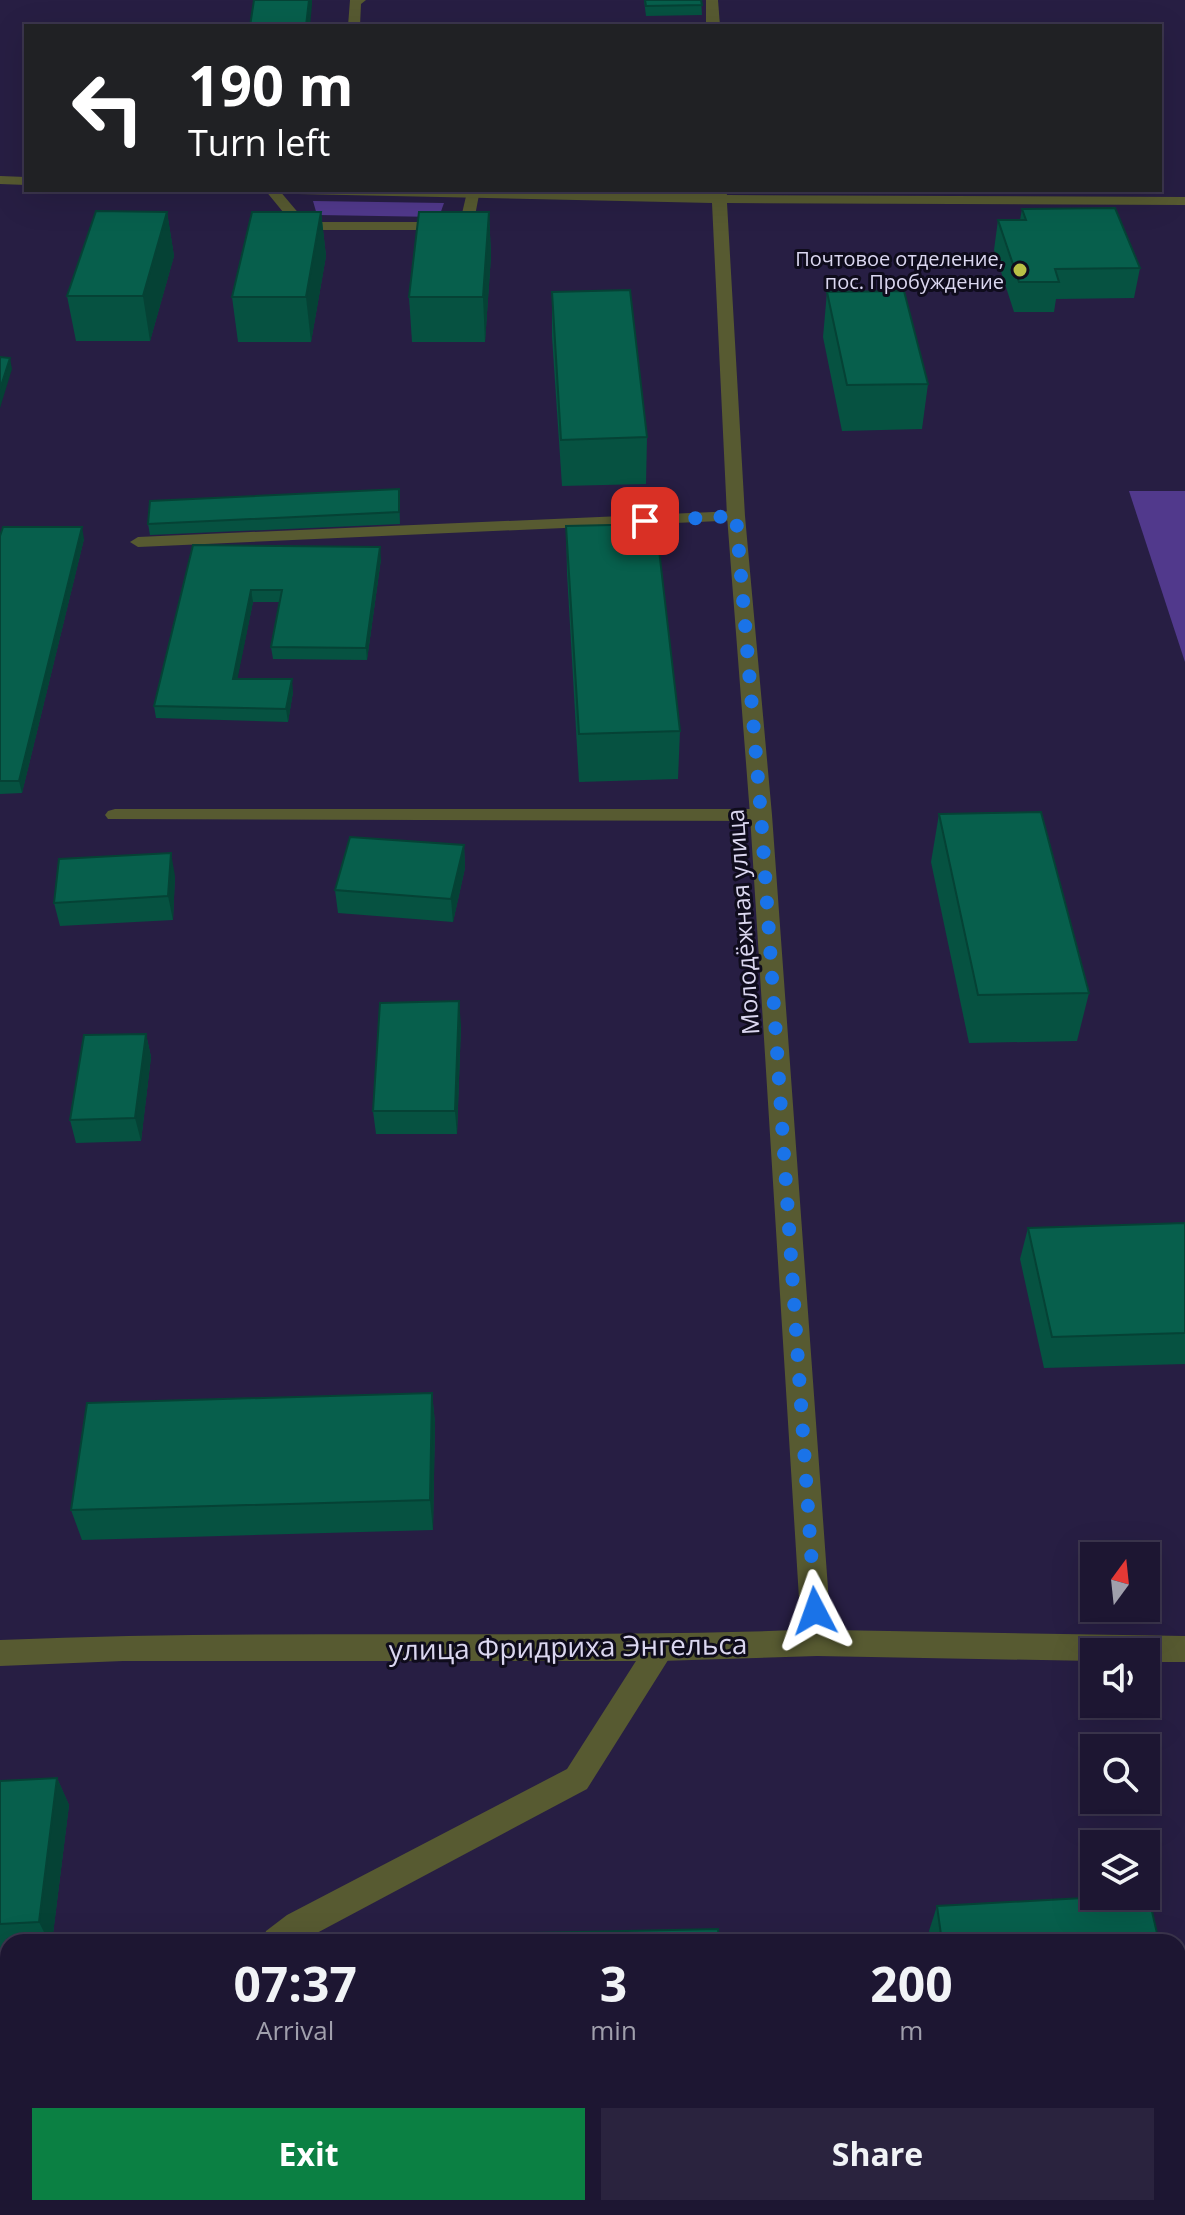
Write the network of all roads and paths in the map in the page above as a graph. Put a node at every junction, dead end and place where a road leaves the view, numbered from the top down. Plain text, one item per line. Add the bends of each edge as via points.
1 (360, 0) edge
2 (712, 0) edge
3 (354, 24) edge
4 (713, 24) edge
5 (0, 180) edge
6 (24, 181) edge
7 (274, 192) edge
8 (368, 192) edge
9 (719, 194) edge
10 (472, 195) junction
11 (1185, 201) edge
12 (736, 516) junction
13 (138, 542) dead end
14 (115, 815) dead end
15 (761, 815) junction
16 (817, 1643) junction
17 (660, 1648) junction
18 (1185, 1649) edge
19 (0, 1653) edge
20 (286, 1934) edge

1 - 3 lane via 355,2
2 - 4 street
5 - 6 street
7 - 10 lane via 302,226 466,226
8 - 10 street
9 - 10 street
9 - 11 street
9 - 12 street, Молодёжная улица
12 - 13 lane
12 - 15 street, Молодёжная улица
14 - 15 lane
15 - 16 street, Молодёжная улица
16 - 17 street, улица Фридриха Энгельса
16 - 18 street, улица Фридриха Энгельса
17 - 19 street, улица Фридриха Энгельса via 123,1648
17 - 20 lane via 577,1779

